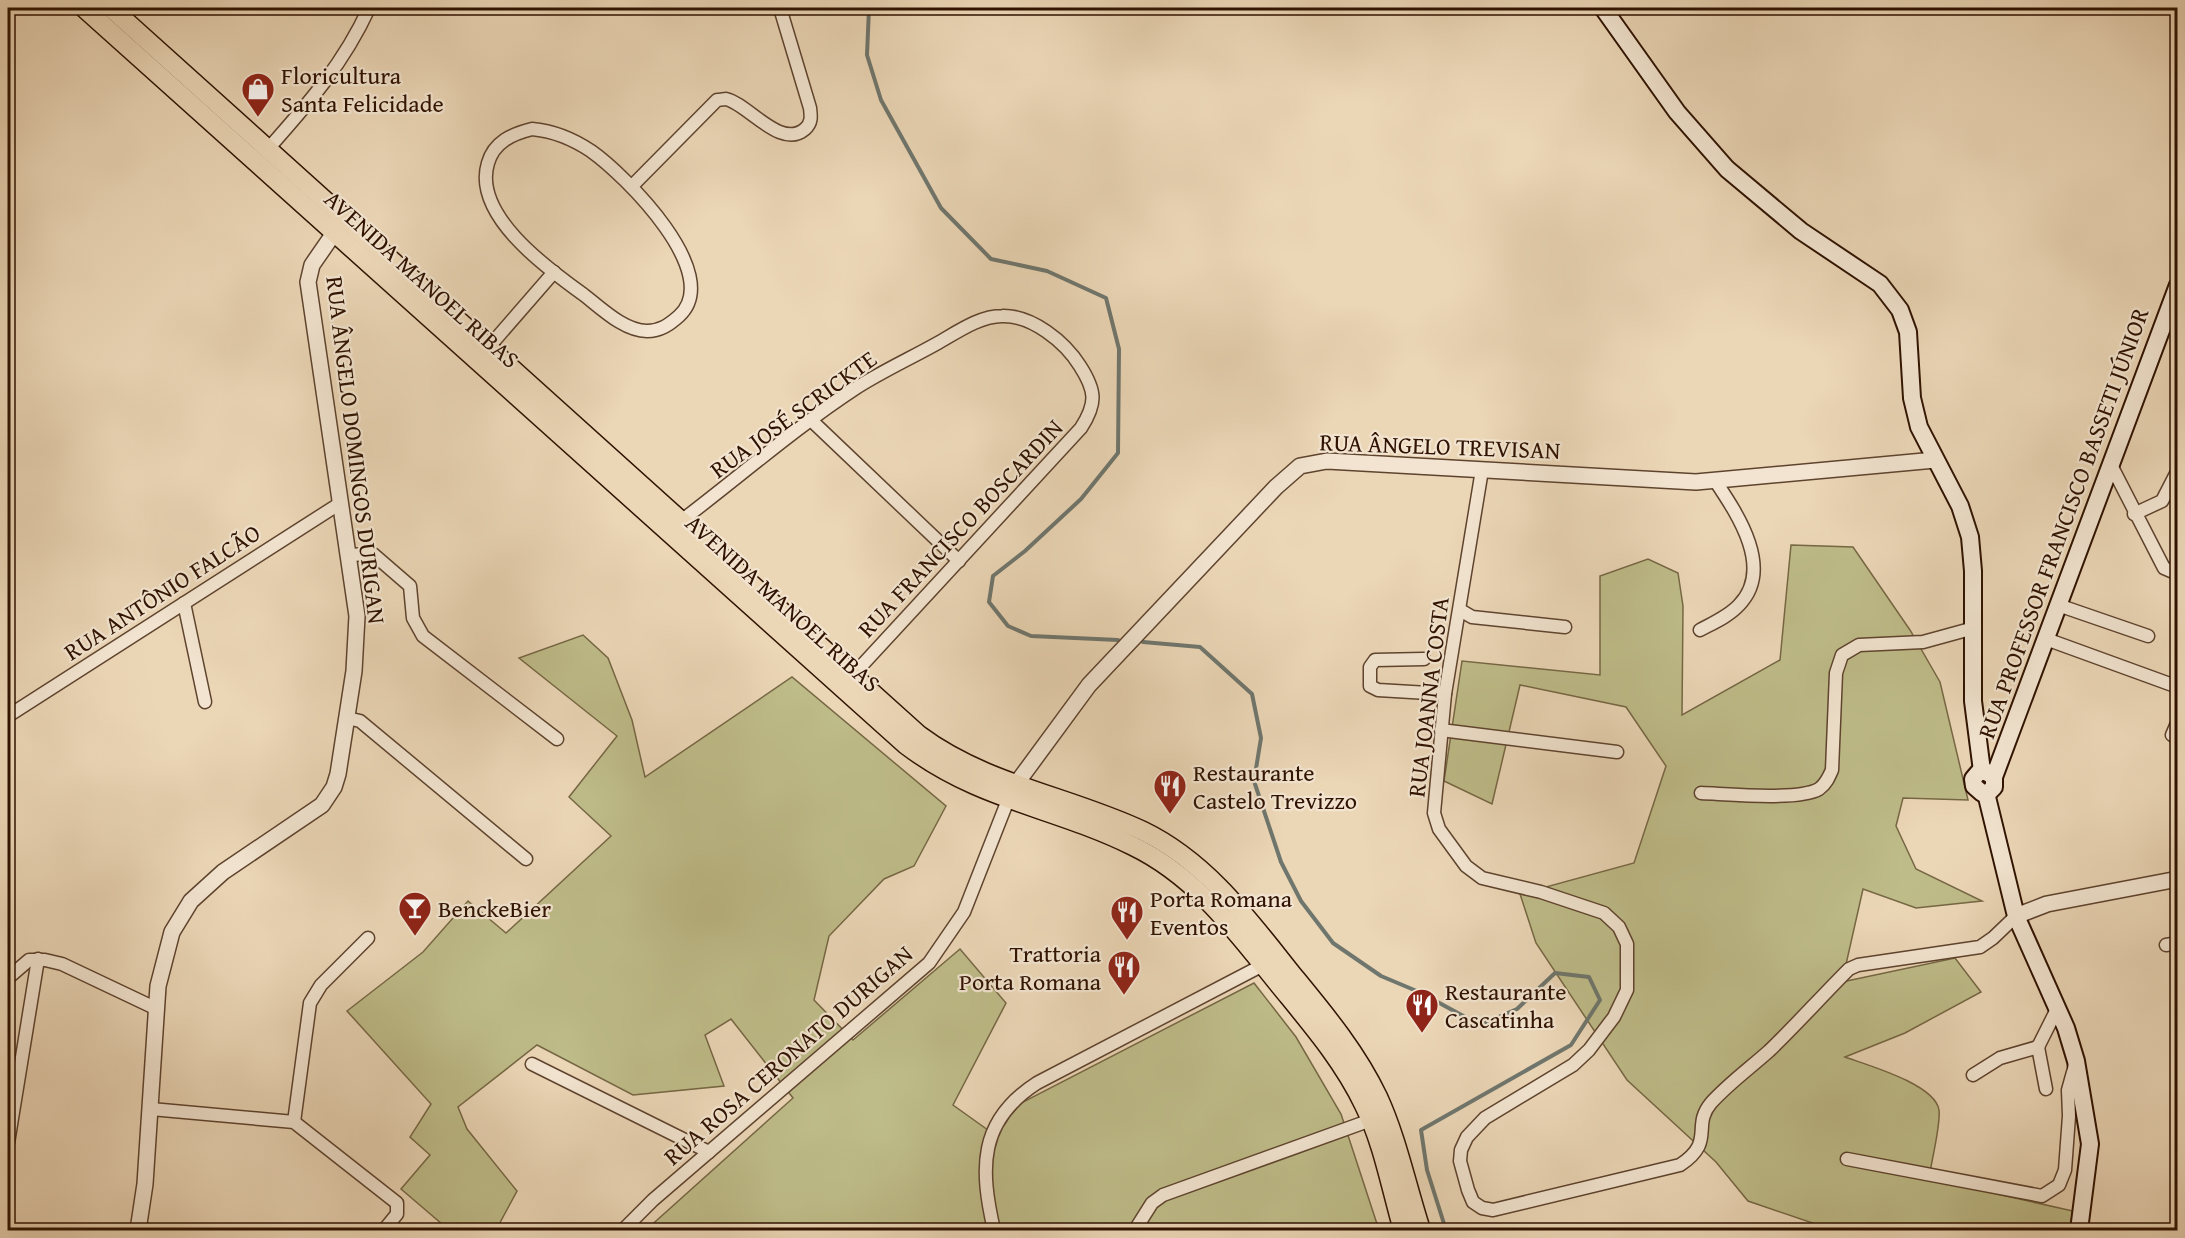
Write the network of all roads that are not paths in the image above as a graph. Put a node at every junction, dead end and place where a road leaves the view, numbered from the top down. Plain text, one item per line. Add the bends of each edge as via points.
1 (84, 8) edge
2 (111, 8) edge
3 (369, 8) edge
4 (780, 8) edge
5 (1603, 8) edge
6 (268, 149) junction
7 (633, 185) junction
8 (339, 225) junction
9 (554, 272) junction
10 (2178, 285) edge
11 (440, 328) junction
12 (489, 348) junction
13 (493, 375) junction
14 (541, 395) junction
15 (1093, 406) joint
16 (812, 421) junction
17 (1935, 460) junction
18 (2111, 465) junction
19 (1482, 470) junction
20 (2178, 470) edge
21 (1716, 482) junction
22 (339, 504) junction
23 (648, 514) junction
24 (2134, 514) junction
25 (681, 521) junction
26 (679, 542) junction
27 (705, 542) junction
28 (347, 555) junction
29 (959, 561) junction
30 (2178, 574) edge
31 (184, 603) junction
32 (2058, 605) junction
33 (1460, 610) junction
34 (1565, 627) dead end
35 (1974, 628) junction
36 (1700, 630) dead end
37 (2148, 636) dead end
38 (2046, 639) junction
39 (808, 658) junction
40 (1425, 659) dead end
41 (853, 675) junction
42 (2178, 687) edge
43 (1445, 694) junction
44 (205, 702) dead end
45 (859, 704) junction
46 (8, 716) edge
47 (347, 718) junction
48 (902, 720) junction
49 (2178, 720) edge
50 (1441, 730) junction
51 (2172, 735) dead end
52 (557, 739) dead end
53 (1617, 752) dead end
54 (1988, 774) junction
55 (1011, 792) junction
56 (1701, 793) dead end
57 (526, 859) dead end
58 (2178, 879) edge
59 (2016, 916) junction
60 (368, 938) dead end
61 (38, 959) junction
62 (1263, 965) junction
63 (8, 978) edge
64 (1299, 982) junction
65 (157, 1008) junction
66 (2057, 1009) junction
67 (2038, 1047) junction
68 (2076, 1061) junction
69 (532, 1064) dead end
70 (1973, 1075) dead end
71 (2046, 1089) dead end
72 (151, 1109) junction
73 (1377, 1116) junction
74 (294, 1122) junction
75 (8, 1143) edge
76 (709, 1152) junction
77 (1847, 1159) dead end
78 (138, 1230) edge
79 (384, 1230) edge
80 (623, 1230) edge
81 (994, 1230) edge
82 (1136, 1230) edge
83 (1404, 1230) edge
84 (1420, 1230) edge
85 (2079, 1230) edge

1 - 8 main road, AVENIDA MANOEL RIBAS
2 - 6 main road, AVENIDA MANOEL RIBAS
3 - 6 street via 328,80
4 - 7 street via 810,108 812,118 808,126 803,132 779,132 736,104 717,100
5 - 17 main road via 1677,112 1721,163 1794,226 1891,295 1905,321 1915,411
6 - 8 main road, AVENIDA MANOEL RIBAS
7 - 9 street via 680,252 691,288 684,311 656,331 640,331
7 - 9 street via 589,150 549,131 532,129 499,143 485,171 491,204 513,235
8 - 11 main road, AVENIDA MANOEL RIBAS
8 - 12 main road, AVENIDA MANOEL RIBAS
8 - 22 street, RUA ÂNGELO DOMINGOS DURIGAN via 312,265 308,282
9 - 12 street
10 - 18 main road, RUA PROFESSOR FRANCISCO BASSETI JÚNIOR
11 - 12 main road via 471,348
11 - 13 main road, AVENIDA MANOEL RIBAS
12 - 14 main road, AVENIDA MANOEL RIBAS
13 - 14 main road via 504,372
13 - 23 main road, AVENIDA MANOEL RIBAS
14 - 25 main road, AVENIDA MANOEL RIBAS
15 - 16 street, RUA JOSÉ SCRICKTE via 1094,397 1084,373 1067,350 1041,328 1002,316 971,325 888,370
15 - 29 street, RUA FRANCISCO BOSCARDIN via 1072,439
16 - 25 street, RUA JOSÉ SCRICKTE
16 - 29 street
17 - 21 street, RUA ÂNGELO TREVISAN
17 - 35 main road via 1956,495 1970,537
18 - 24 street via 2127,492
18 - 32 main road, RUA PROFESSOR FRANCISCO BASSETI JÚNIOR
19 - 21 street, RUA ÂNGELO TREVISAN
19 - 33 street, RUA JOANNA COSTA
19 - 55 street, RUA ÂNGELO TREVISAN via 1327,461 1300,466 1116,655 1071,707
20 - 24 street via 2162,501
21 - 36 street via 1751,547 1752,584 1738,607
22 - 28 street, RUA ÂNGELO DOMINGOS DURIGAN
22 - 31 street, RUA ANTÔNIO FALCÃO
23 - 25 main road via 671,524
23 - 26 main road, AVENIDA MANOEL RIBAS
24 - 30 street via 2164,568
25 - 27 main road, AVENIDA MANOEL RIBAS
26 - 27 main road via 688,538
26 - 39 main road, AVENIDA MANOEL RIBAS
27 - 41 main road, AVENIDA MANOEL RIBAS
28 - 47 street, RUA ÂNGELO DOMINGOS DURIGAN via 357,634
28 - 52 street via 373,554 381,559 410,586 413,618 423,636
29 - 41 street, RUA FRANCISCO BOSCARDIN
31 - 44 street
31 - 46 street, RUA ANTÔNIO FALCÃO
32 - 37 street
32 - 38 main road, RUA PROFESSOR FRANCISCO BASSETI JÚNIOR
33 - 34 street via 1472,617
33 - 43 street, RUA JOANNA COSTA
35 - 54 main road via 1973,701
35 - 56 street via 1923,642 1859,645 1842,655 1836,673 1832,770 1819,789 1792,795
38 - 42 street
38 - 54 main road, RUA PROFESSOR FRANCISCO BASSETI JÚNIOR
39 - 41 main road via 842,678
39 - 45 main road, AVENIDA MANOEL RIBAS
40 - 43 street via 1374,660 1370,686 1378,690
41 - 48 main road, AVENIDA MANOEL RIBAS
43 - 50 street, RUA JOANNA COSTA
45 - 48 main road via 868,699
45 - 55 main road, AVENIDA MANOEL RIBAS via 906,745 944,771
47 - 57 street via 360,721
47 - 65 street, RUA ÂNGELO DOMINGOS DURIGAN via 338,774 322,805 223,872 181,915 166,948
48 - 55 main road, AVENIDA MANOEL RIBAS via 953,758
49 - 51 street
50 - 53 street
50 - 59 street, RUA JOANNA COSTA via 1434,813 1439,829 1466,866 1482,878 1604,913 1627,944 1627,990 1614,1017 1589,1050 1574,1065 1485,1118 1467,1137 1461,1161 1473,1202 1482,1208 1493,1210 1680,1165 1701,1146 1703,1121 1712,1103 1849,969 1980,947
54 - 59 main road, RUA PROFESSOR FRANCISCO BASSETI JÚNIOR via 1994,787 1986,793
55 - 62 main road, AVENIDA MANOEL RIBAS via 1163,862 1203,894
55 - 64 main road, AVENIDA MANOEL RIBAS via 1141,830 1188,858 1232,900
55 - 76 street, RUA ROSA CERONATO DURIGAN via 964,912 929,963
58 - 59 street via 2047,903
59 - 66 main road
60 - 74 street via 321,985 309,1003
61 - 63 street via 28,960
61 - 65 street via 62,964
61 - 75 street
62 - 64 main road via 1272,963
62 - 73 main road, AVENIDA MANOEL RIBAS via 1337,1058
62 - 81 street via 1037,1083 1011,1103 994,1128 986,1160 985,1185
64 - 73 main road, AVENIDA MANOEL RIBAS via 1359,1061
65 - 72 street, RUA ÂNGELO DOMINGOS DURIGAN
66 - 67 street
66 - 68 main road
67 - 70 street via 2000,1058
67 - 71 street
68 - 77 street via 2068,1090 2065,1170 2059,1185 2042,1196
68 - 85 main road via 2090,1144
69 - 76 street
72 - 74 street
72 - 78 street, RUA ÂNGELO DOMINGOS DURIGAN
73 - 82 street via 1163,1195 1152,1203
73 - 83 main road, AVENIDA MANOEL RIBAS
73 - 84 main road, AVENIDA MANOEL RIBAS
74 - 79 street via 394,1200 397,1214
76 - 80 street, RUA ROSA CERONATO DURIGAN

